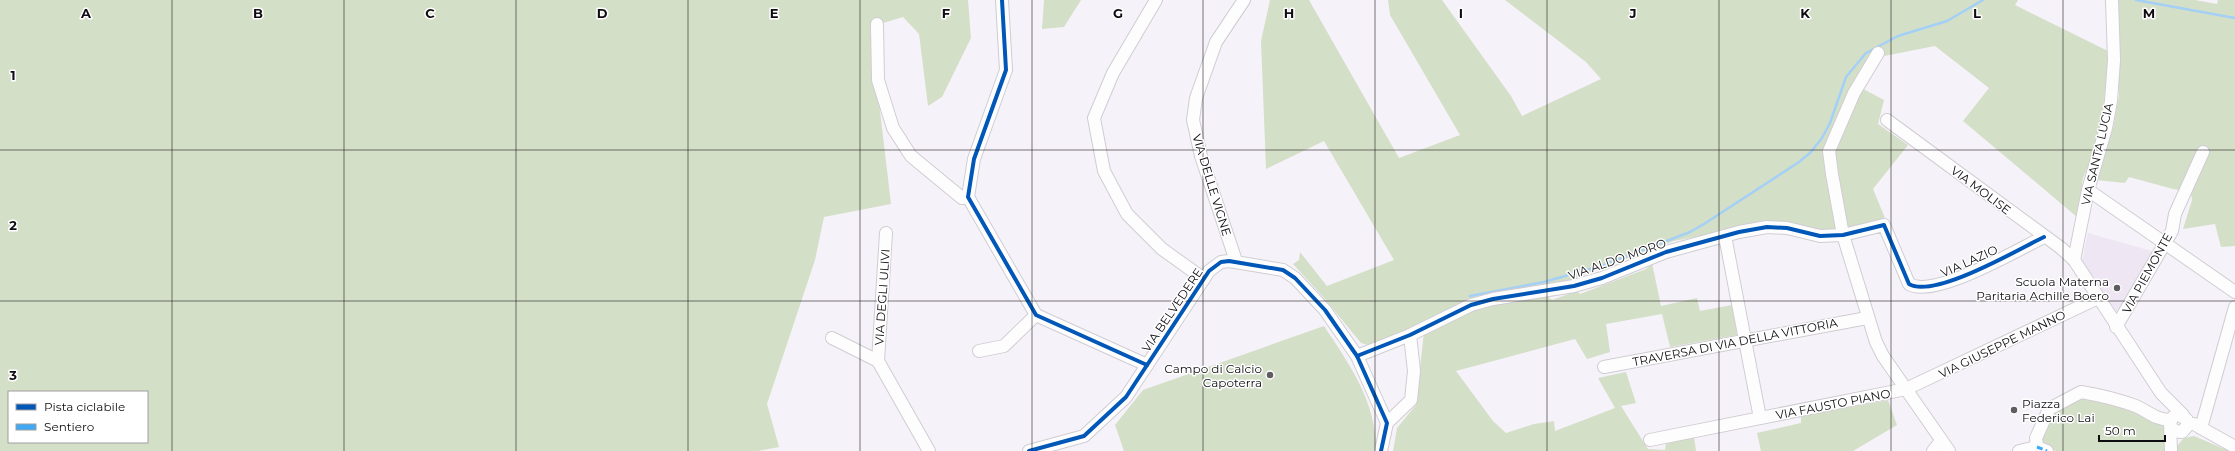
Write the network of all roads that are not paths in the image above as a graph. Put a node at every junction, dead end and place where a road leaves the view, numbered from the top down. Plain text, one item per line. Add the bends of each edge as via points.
1 (1002, 0) edge
2 (1156, 0) edge
3 (1244, 0) edge
4 (2112, 0) edge
5 (877, 24) dead end
6 (1878, 53) dead end
7 (1887, 120) dead end
8 (2203, 152) dead end
9 (2088, 190) junction
10 (968, 197) junction
11 (886, 233) dead end
12 (1844, 234) junction
13 (1725, 236) junction
14 (2044, 237) junction
15 (2166, 243) junction
16 (2074, 260) junction
17 (1236, 261) junction
18 (1204, 279) junction
19 (2235, 292) edge
20 (2098, 298) junction
21 (2235, 307) edge
22 (1036, 315) junction
23 (1867, 318) junction
24 (2116, 327) junction
25 (1410, 335) junction
26 (832, 338) dead end
27 (1746, 339) junction
28 (979, 351) dead end
29 (1357, 356) junction
30 (878, 361) junction
31 (1147, 365) junction
32 (1604, 367) dead end
33 (1906, 389) junction
34 (2161, 393) junction
35 (2185, 417) junction
36 (1760, 418) junction
37 (1387, 423) junction
38 (2171, 423) junction
39 (2205, 431) junction
40 (2182, 432) junction
41 (1650, 440) dead end
42 (1941, 441) junction
43 (2235, 447) edge
44 (2171, 448) edge
45 (2042, 449) edge
46 (929, 451) edge
47 (1029, 451) edge
48 (1381, 451) edge
49 (1933, 451) edge
50 (1949, 451) edge
51 (2019, 451) edge

1 - 10 street via 1006,70 974,158
2 - 18 street via 1113,73 1094,118 1104,171 1127,214 1162,249
3 - 17 street, VIA DELLE VIGNE via 1216,42 1196,98 1193,120 1201,156
4 - 9 street, VIA SANTA LUCIA via 2114,60 2111,101
5 - 10 street via 878,80 893,128 911,156 962,198
6 - 12 street via 1854,93 1830,151
7 - 14 street, VIA MOLISE
8 - 15 street, VIA PIEMONTE via 2175,214 2172,231
9 - 15 street
9 - 16 street, VIA SANTA LUCIA
10 - 22 street
11 - 30 street, VIA DEGLI ULIVI
12 - 13 street, VIA ALDO MORO via 1820,236 1787,228 1767,227
12 - 14 street, VIA LAZIO via 1884,226 1909,284 1921,288 1950,283
12 - 23 street
13 - 25 street, VIA ALDO MORO via 1666,252 1602,278 1574,286 1471,305
13 - 27 street, VIA FAUSTO PIANO
14 - 16 street, VIA MOLISE
15 - 19 street
15 - 24 street, VIA PIEMONTE
16 - 20 street
17 - 18 street, VIA BELVEDERE via 1221,262
17 - 29 street, VIA BELVEDERE via 1283,270 1295,278 1325,310
18 - 31 street, VIA BELVEDERE
20 - 24 street
20 - 33 street, VIA GIUSEPPE MANNO
21 - 39 street
22 - 28 street via 1004,346
22 - 31 street
23 - 27 street, TRAVERSA DI VIA DELLA VITTORIA
23 - 33 street via 1883,356
24 - 34 street
25 - 29 street, VIA ALDO MORO
25 - 37 street via 1414,371 1411,400
26 - 30 street, VIA DEGLI ULIVI
27 - 32 street, TRAVERSA DI VIA DELLA VITTORIA
27 - 36 street, VIA FAUSTO PIANO
29 - 37 street, VIA BELVEDERE
30 - 46 street, VIA DEGLI ULIVI
31 - 47 street, VIA BELVEDERE via 1126,397 1084,436
33 - 36 street, VIA FAUSTO PIANO
33 - 42 street
34 - 35 street
34 - 38 street
35 - 38 street via 2177,415
35 - 39 street
35 - 40 street via 2188,425
36 - 41 street, VIA FAUSTO PIANO
37 - 48 street
38 - 40 street via 2174,431
38 - 44 street
38 - 45 street via 2124,402 2081,392 2049,409 2037,433
39 - 43 street
40 - 44 street
42 - 49 street
42 - 50 street
45 - 51 street

